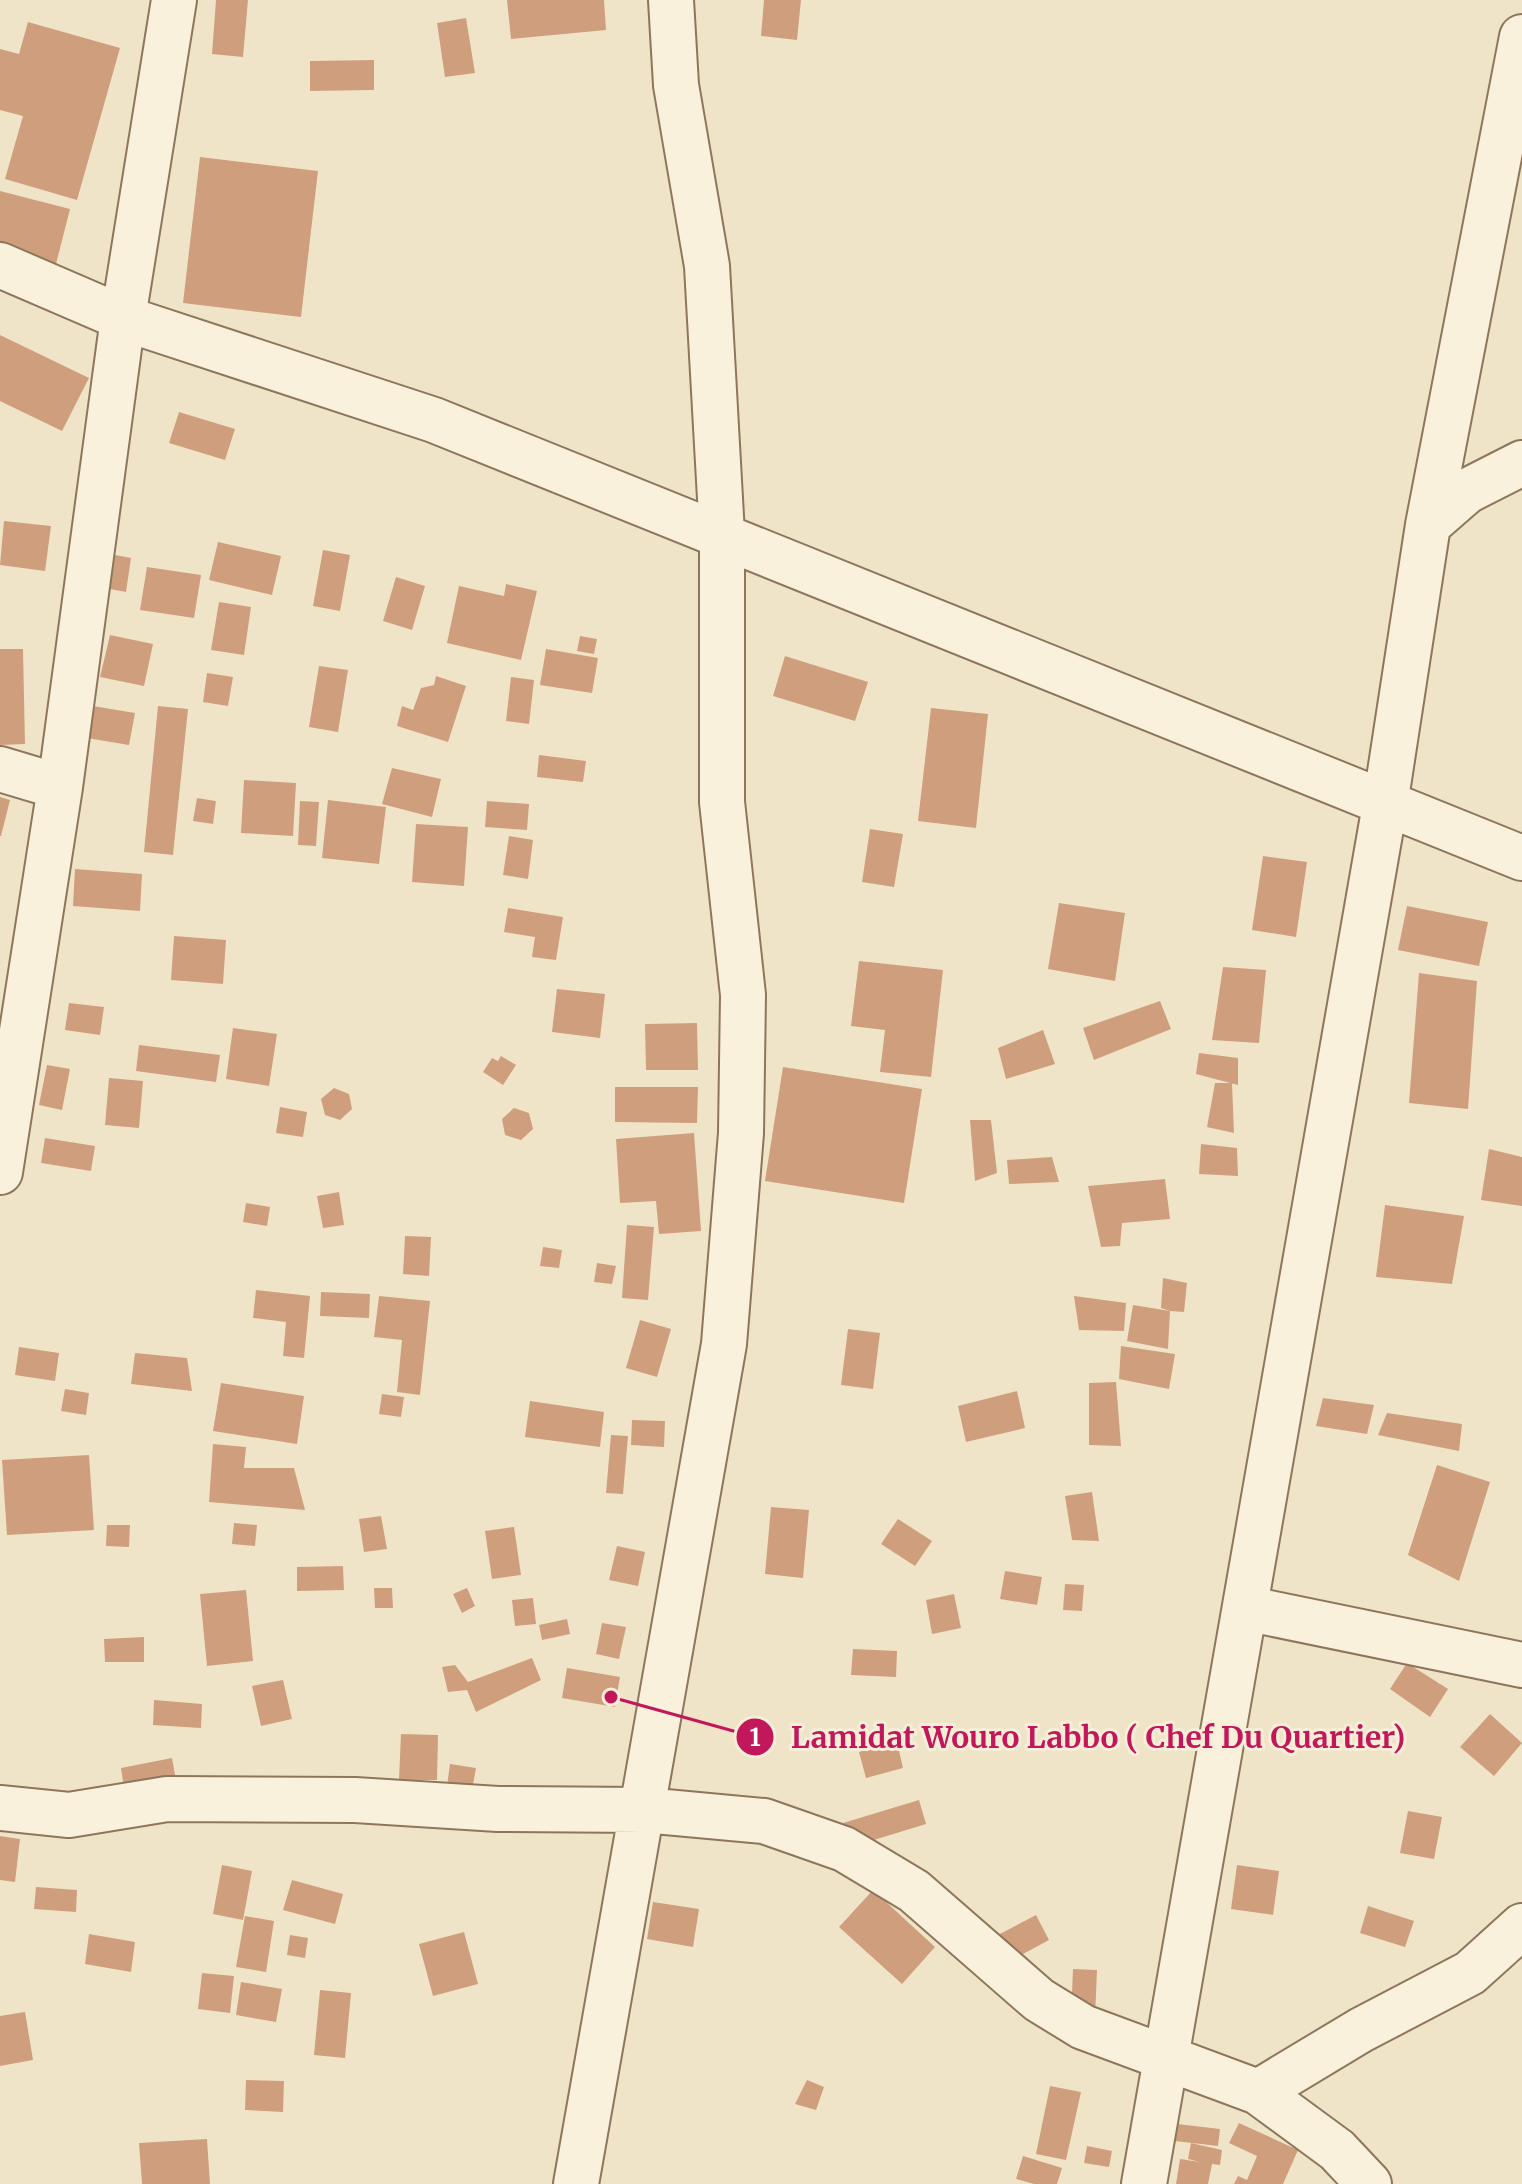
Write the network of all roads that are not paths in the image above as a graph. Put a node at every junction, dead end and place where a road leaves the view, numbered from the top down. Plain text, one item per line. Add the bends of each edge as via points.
1 (174, 0) edge
2 (671, 0) edge
3 (1522, 37) edge
4 (0, 265) edge
5 (123, 318) junction
6 (1522, 463) edge
7 (1428, 525) junction
8 (722, 534) junction
9 (0, 769) edge
10 (60, 787) junction
11 (1385, 805) junction
12 (1522, 858) edge
13 (0, 1172) edge
14 (1245, 1608) junction
15 (1522, 1665) edge
16 (0, 1808) edge
17 (644, 1810) junction
18 (1522, 1926) edge
19 (1166, 2058) junction
20 (1258, 2092) junction
21 (576, 2184) edge
22 (1144, 2184) edge
23 (1369, 2184) edge

1 - 5 street
2 - 8 street via 676,85 707,266
3 - 7 street
4 - 5 street
5 - 8 street via 434,420
5 - 10 street
6 - 7 street via 1467,491
7 - 11 street
8 - 11 street
8 - 17 street via 722,802 743,995 741,1133 724,1344
9 - 10 street
10 - 13 street
11 - 12 street
11 - 14 street
14 - 15 street
14 - 19 street
16 - 17 street via 69,1815 183,1799
17 - 19 street via 764,1821 844,1849 914,1891 1039,2000 1083,2027
17 - 21 street
18 - 20 street via 1470,1973
19 - 20 street
19 - 22 street
20 - 23 street via 1337,2150

